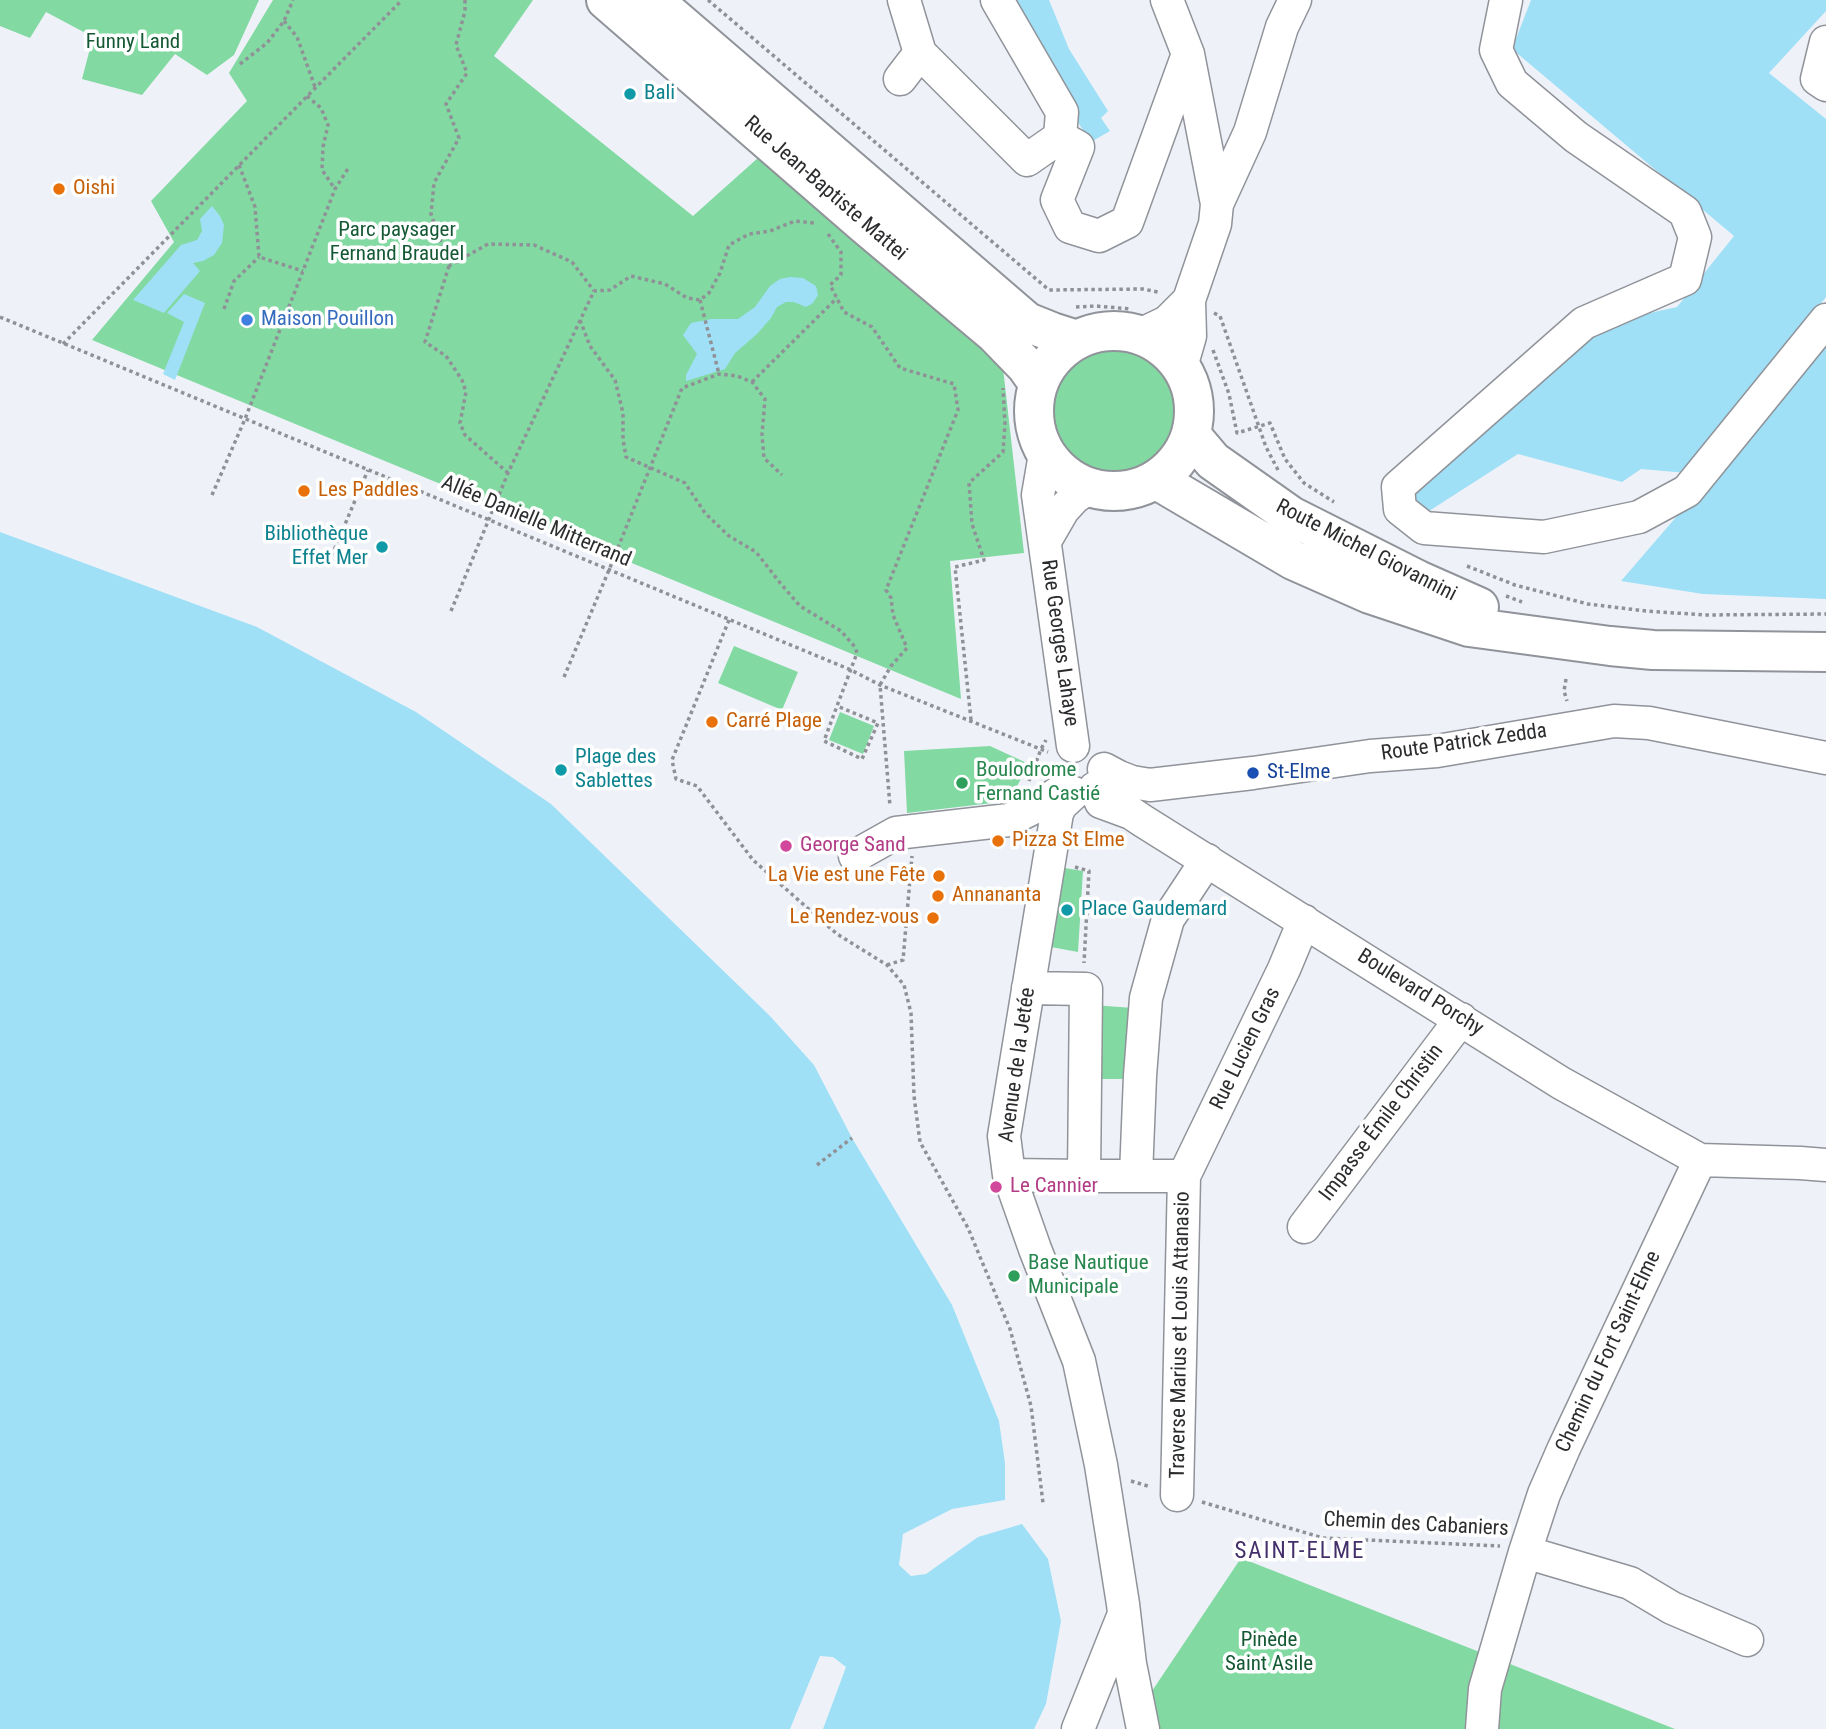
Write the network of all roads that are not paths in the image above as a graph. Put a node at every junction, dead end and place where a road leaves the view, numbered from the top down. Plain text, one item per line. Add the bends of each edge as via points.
1 (606, 0) edge
2 (653, 0) edge
3 (904, 0) edge
4 (998, 0) edge
5 (1167, 0) edge
6 (1295, 0) edge
7 (1506, 0) edge
8 (1826, 43) edge
9 (920, 53) junction
10 (1188, 54) junction
11 (900, 79) dead end
12 (1826, 85) edge
13 (1060, 137) junction
14 (1217, 204) junction
15 (1166, 313) junction
16 (1826, 320) edge
17 (1075, 324) junction
18 (1181, 368) junction
19 (1021, 383) junction
20 (1191, 435) junction
21 (1045, 454) junction
22 (1157, 480) junction
23 (1088, 488) junction
24 (1045, 541) junction
25 (1559, 638) junction
26 (1826, 652) edge
27 (1066, 752) junction
28 (1826, 758) edge
29 (1094, 784) junction
30 (855, 856) dead end
31 (1207, 860) junction
32 (1304, 921) junction
33 (1028, 988) junction
34 (1461, 1019) junction
35 (1700, 1160) junction
36 (1826, 1165) edge
37 (1009, 1175) junction
38 (1136, 1175) junction
39 (1084, 1176) junction
40 (1184, 1176) junction
41 (1304, 1227) dead end
42 (1177, 1494) road end
43 (1526, 1549) junction
44 (1124, 1614) junction
45 (1747, 1640) dead end
46 (1077, 1729) edge
47 (1143, 1729) edge
48 (1482, 1729) edge

1 - 19 main road, Rue Jean-Baptiste Mattei via 995,334 1026,366
2 - 17 main road, Rue Jean-Baptiste Mattei via 1027,322
3 - 9 street
4 - 13 street via 1062,112
5 - 10 street
6 - 14 street via 1282,27 1250,132
7 - 16 street via 1496,50 1512,83 1577,137 1685,212 1695,237 1685,279 1584,323 1398,486 1400,509 1424,528 1544,537 1639,517 1687,491
8 - 12 street via 1817,79
9 - 11 street
9 - 13 street via 1027,160
10 - 13 street via 1127,222 1099,236 1070,227 1057,200 1078,147
10 - 14 street
14 - 15 street via 1215,224
15 - 17 main road via 1124,332 1092,334
15 - 18 street via 1190,336
15 - 18 main road via 1156,343
17 - 19 main road via 1061,351
18 - 20 main road via 1194,400
19 - 21 main road via 1033,407 1035,431
20 - 22 main road via 1178,461
20 - 25 main road, Route Michel Giovannini via 1213,461 1290,516 1418,580
21 - 23 main road via 1064,475
21 - 24 street, Rue Georges Lahaye via 1038,495
22 - 23 main road via 1111,492
22 - 25 main road, Route Michel Giovannini via 1293,560 1370,594 1469,627
23 - 24 street via 1063,510
24 - 27 street, Rue Georges Lahaye
25 - 26 main road, Route Michel Giovannini via 1653,650
27 - 29 street via 1056,764 1057,777
27 - 29 street via 1094,750 1102,762
28 - 29 street, Route Patrick Zedda via 1649,723 1614,721 1437,751 1370,755 1150,785
29 - 30 street via 1009,820 896,833
29 - 31 street, Boulevard Porchy
29 - 33 street, Avenue de la Jetée via 1061,804 1057,813
31 - 32 street, Boulevard Porchy
31 - 38 street via 1168,919 1146,998
32 - 34 street, Boulevard Porchy
32 - 40 street, Rue Lucien Gras
33 - 37 street, Avenue de la Jetée via 1004,1136
33 - 39 street via 1085,976
34 - 35 street, Boulevard Porchy via 1561,1083
34 - 41 street, Impasse Émile Christin
35 - 36 street
35 - 43 street, Chemin du Fort Saint-Elme via 1563,1448
37 - 39 street
37 - 44 street, Avenue de la Jetée via 1079,1361
38 - 39 street
38 - 40 street
40 - 42 street, Traverse Marius et Louis Attanasio
43 - 45 street via 1630,1583 1672,1608
43 - 48 street, Chemin du Fort Saint-Elme via 1485,1689
44 - 46 street
44 - 47 street, Avenue de la Jetée

